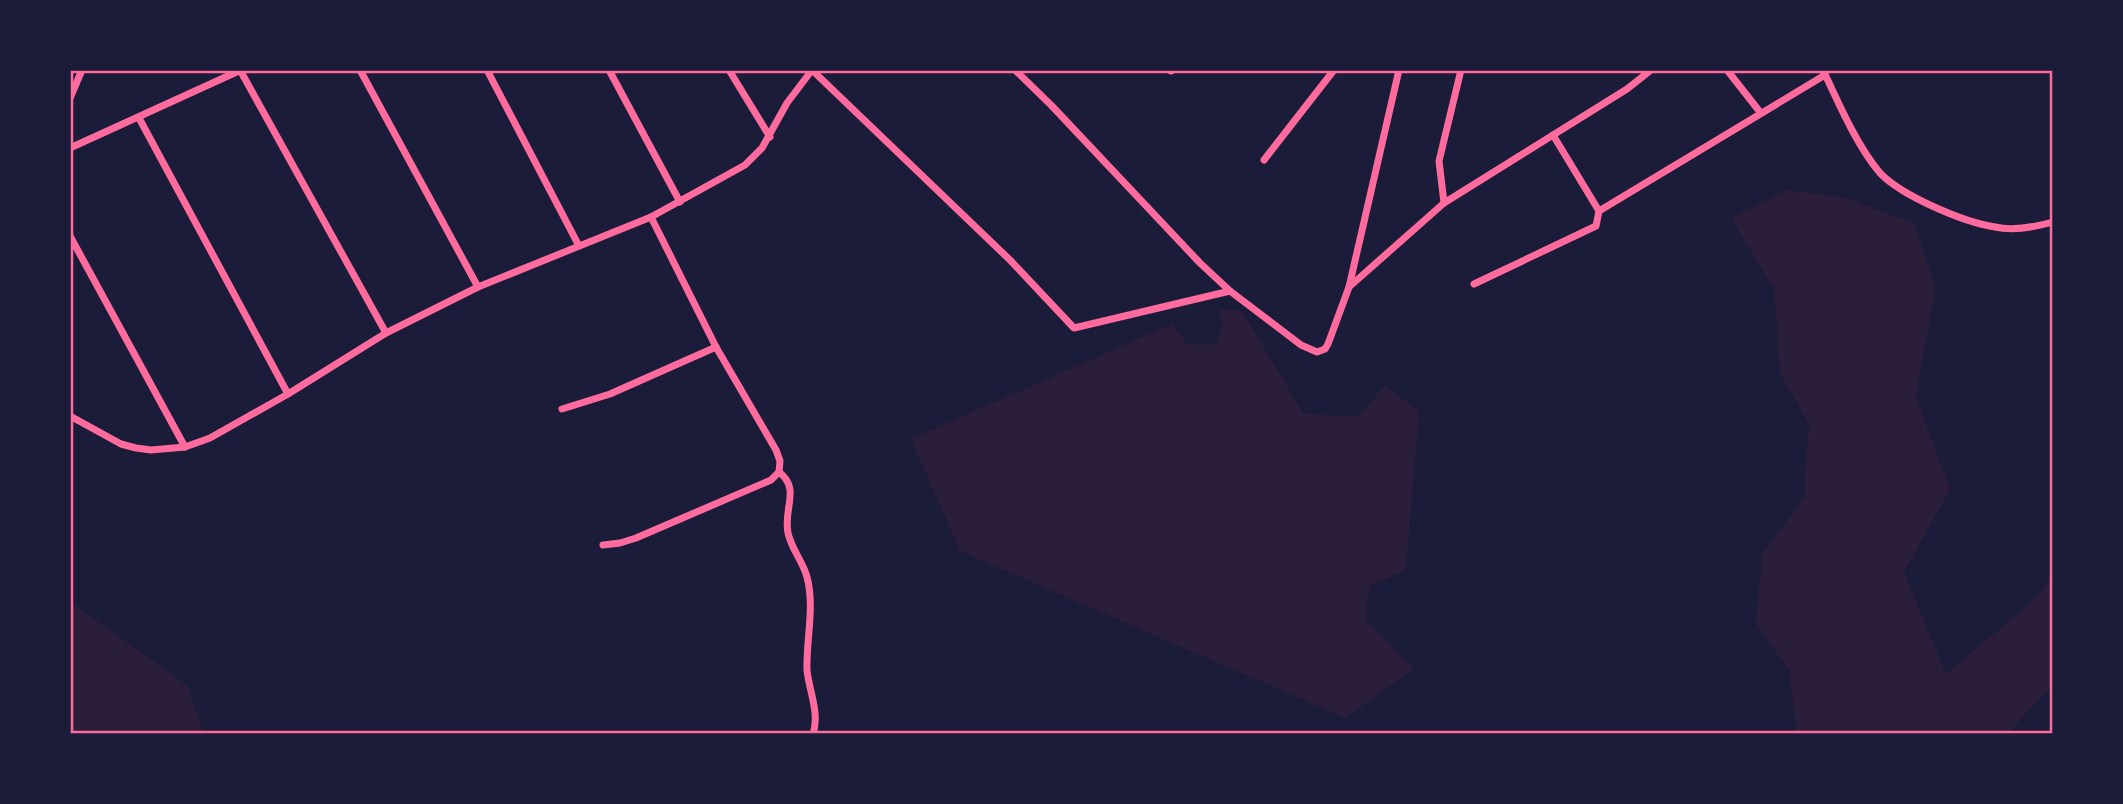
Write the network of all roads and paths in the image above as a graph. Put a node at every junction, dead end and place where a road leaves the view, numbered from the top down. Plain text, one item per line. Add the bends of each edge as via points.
1 (82, 70) edge
2 (240, 70) edge
3 (360, 70) edge
4 (487, 70) edge
5 (608, 70) edge
6 (729, 70) edge
7 (812, 70) edge
8 (1015, 70) edge
9 (1334, 70) edge
10 (1399, 70) edge
11 (1461, 70) edge
12 (1651, 70) edge
13 (1727, 70) edge
14 (1824, 72) edge
15 (70, 98) edge
16 (1760, 112) junction
17 (139, 118) junction
18 (1553, 135) junction
19 (770, 137) junction
20 (70, 148) edge
21 (1264, 160) dead end
22 (680, 202) junction
23 (1444, 203) junction
24 (1599, 211) junction
25 (651, 217) junction
26 (2053, 222) edge
27 (70, 236) edge
28 (579, 246) junction
29 (1474, 284) dead end
30 (478, 287) junction
31 (1349, 287) junction
32 (1230, 291) junction
33 (386, 333) junction
34 (716, 347) junction
35 (288, 394) junction
36 (562, 409) dead end
37 (70, 416) edge
38 (185, 447) junction
39 (779, 472) junction
40 (603, 545) dead end
41 (813, 734) edge

1 - 15 street
2 - 17 street
2 - 33 street
3 - 30 street
4 - 28 street
5 - 22 street
6 - 19 street
7 - 19 street via 787,103
7 - 32 street via 1010,260 1074,328
8 - 32 street
9 - 21 street
10 - 31 street
11 - 23 street via 1439,161
12 - 18 street
13 - 16 street
14 - 16 street
14 - 26 street via 1864,150 1894,186 1972,222 1997,228
16 - 24 street
17 - 20 street
17 - 35 street
18 - 23 street
18 - 24 street
19 - 22 street via 745,165
22 - 25 street
23 - 31 street
24 - 29 street via 1596,226
25 - 28 street
25 - 34 street
27 - 38 street
28 - 30 street
30 - 33 street
31 - 32 street via 1328,344 1321,351 1301,345
33 - 35 street
34 - 36 street via 610,394
34 - 39 street via 776,450
35 - 38 street via 211,438
37 - 38 street via 121,444 151,450
39 - 40 street via 771,480 636,538
39 - 41 street via 791,492 786,510 788,533 807,576 807,670 816,724

